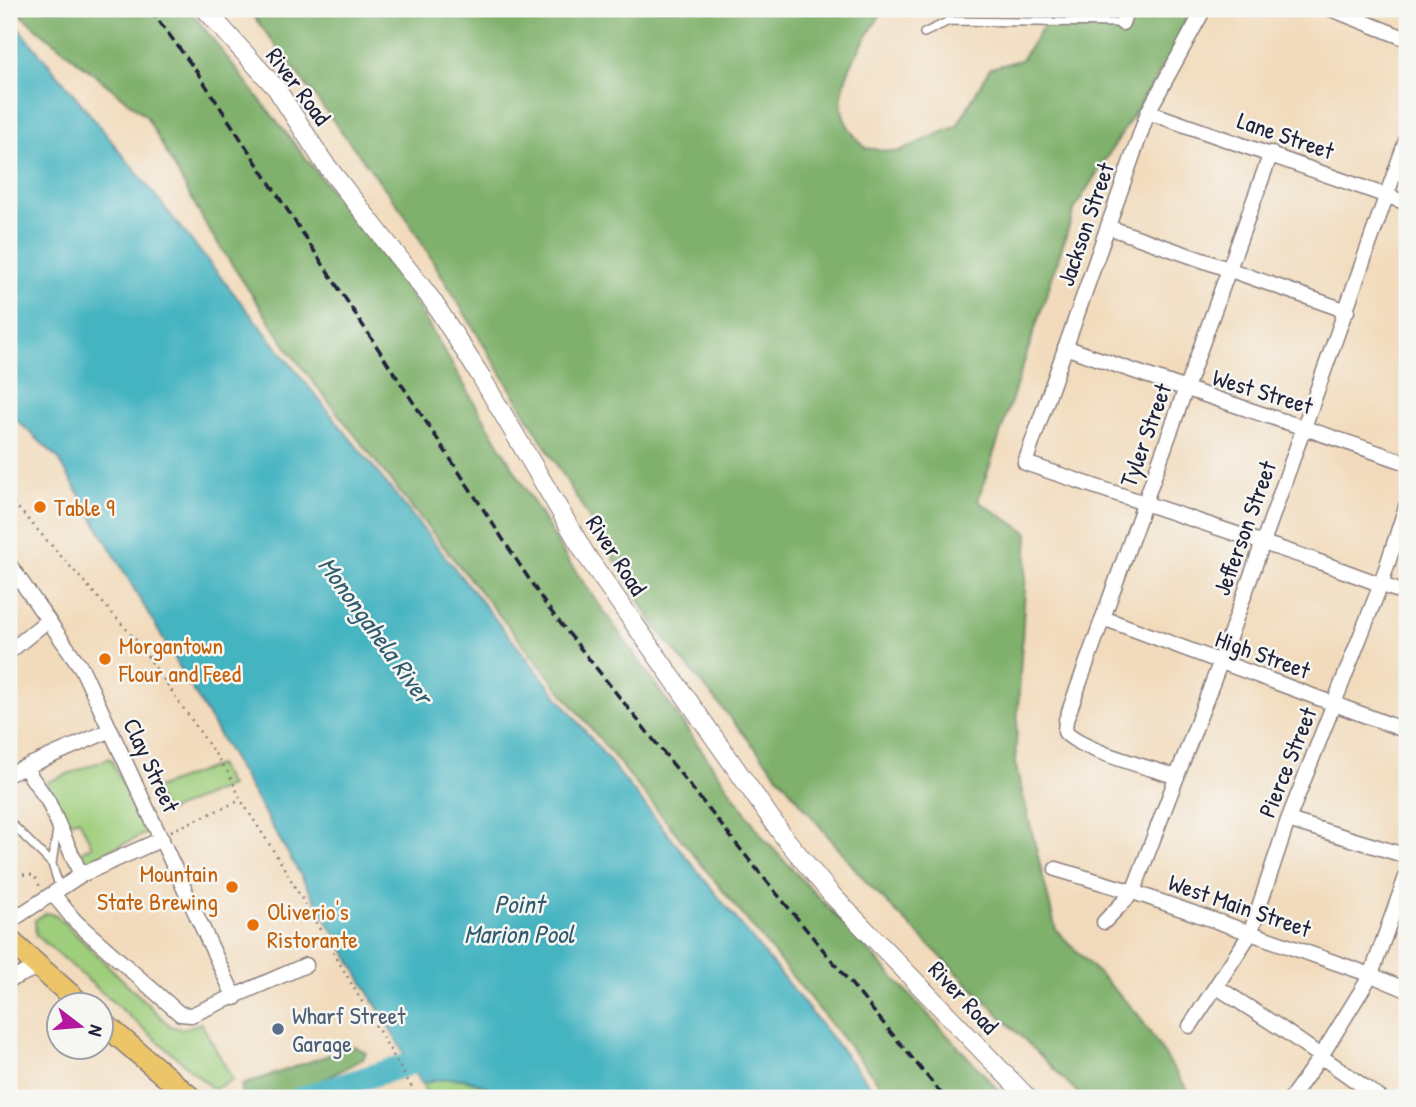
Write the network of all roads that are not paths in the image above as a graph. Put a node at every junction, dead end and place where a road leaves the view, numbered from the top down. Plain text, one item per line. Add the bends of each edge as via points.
1 (205, 9) edge
2 (1204, 9) edge
3 (1331, 9) edge
4 (1124, 16) edge
5 (924, 33) dead end
6 (1407, 39) edge
7 (1148, 112) junction
8 (1407, 138) edge
9 (1271, 153) junction
10 (1386, 195) junction
11 (1407, 202) edge
12 (1108, 228) junction
13 (1230, 268) junction
14 (1347, 311) junction
15 (1065, 347) junction
16 (1185, 390) junction
17 (1304, 427) junction
18 (1407, 463) edge
19 (1144, 504) junction
20 (1407, 504) edge
21 (1262, 542) junction
22 (9, 564) edge
23 (1381, 584) junction
24 (1407, 594) edge
25 (1103, 618) junction
26 (48, 620) junction
27 (9, 652) edge
28 (1220, 663) junction
29 (1335, 704) junction
30 (111, 730) junction
31 (1407, 731) edge
32 (24, 768) junction
33 (9, 774) edge
34 (1177, 777) junction
35 (1288, 820) junction
36 (9, 821) edge
37 (58, 822) junction
38 (162, 839) junction
39 (1407, 856) edge
40 (52, 864) junction
41 (1056, 869) dead end
42 (1407, 874) edge
43 (81, 875) junction
44 (51, 890) junction
45 (1133, 892) junction
46 (9, 922) edge
47 (1104, 922) dead end
48 (1250, 934) junction
49 (9, 940) edge
50 (306, 965) dead end
51 (38, 967) junction
52 (1371, 975) junction
53 (9, 980) edge
54 (1217, 987) junction
55 (1407, 990) edge
56 (67, 992) edge
57 (234, 998) junction
58 (1190, 1026) dead end
59 (116, 1033) edge
60 (1321, 1056) junction
61 (191, 1098) edge
62 (1028, 1098) edge
63 (1291, 1098) edge
64 (1381, 1098) edge

1 - 62 street, River Road via 276,88 323,161 432,300 586,555 784,838 831,894
2 - 7 street, Jackson Street
3 - 6 street
4 - 5 lane via 948,21
7 - 9 street, Lane Street
7 - 12 street, Jackson Street
8 - 10 street, Jefferson Street
9 - 10 street, Lane Street
9 - 13 street, Tyler Street
10 - 11 street, Lane Street
10 - 14 street, Jefferson Street
12 - 13 street
12 - 15 street, Jackson Street
13 - 14 street
13 - 16 street, Tyler Street
14 - 17 street, Jefferson Street
15 - 16 street, West Street
15 - 19 street, Jackson Street via 1026,463
16 - 17 street, West Street
16 - 19 street, Tyler Street
17 - 18 street, West Street
17 - 21 street, Jefferson Street
19 - 21 street
19 - 25 street, Tyler Street
20 - 23 street, Pierce Street
21 - 23 street
21 - 28 street, Jefferson Street
22 - 26 street, Clay Street
23 - 24 street
23 - 29 street, Pierce Street
25 - 28 street, High Street
25 - 34 street, Tyler Street via 1065,732 1088,747
26 - 27 street
26 - 30 street, Clay Street via 82,669
28 - 29 street, High Street
28 - 34 street, Jefferson Street
29 - 31 street, High Street
29 - 35 street, Pierce Street
30 - 32 street
30 - 38 street, Clay Street
32 - 33 street
32 - 37 street
34 - 45 street, Jefferson Street
35 - 39 street
35 - 48 street, Pierce Street
36 - 40 lane
37 - 40 lane
37 - 43 street
38 - 43 street
38 - 57 street, Clay Street
40 - 44 lane
41 - 45 street, West Main Street
42 - 52 street
43 - 44 street
44 - 46 street
44 - 57 street via 75,921 180,1014 191,1015
45 - 47 street, Jefferson Street
45 - 48 street, West Main Street
48 - 52 street, West Main Street
48 - 54 street, Pierce Street
49 - 51 main road
50 - 57 street
51 - 53 street
51 - 56 main road
52 - 55 street, West Main Street
52 - 60 street
54 - 58 street, Pierce Street
54 - 60 street
59 - 61 main road
60 - 63 street
60 - 64 street

